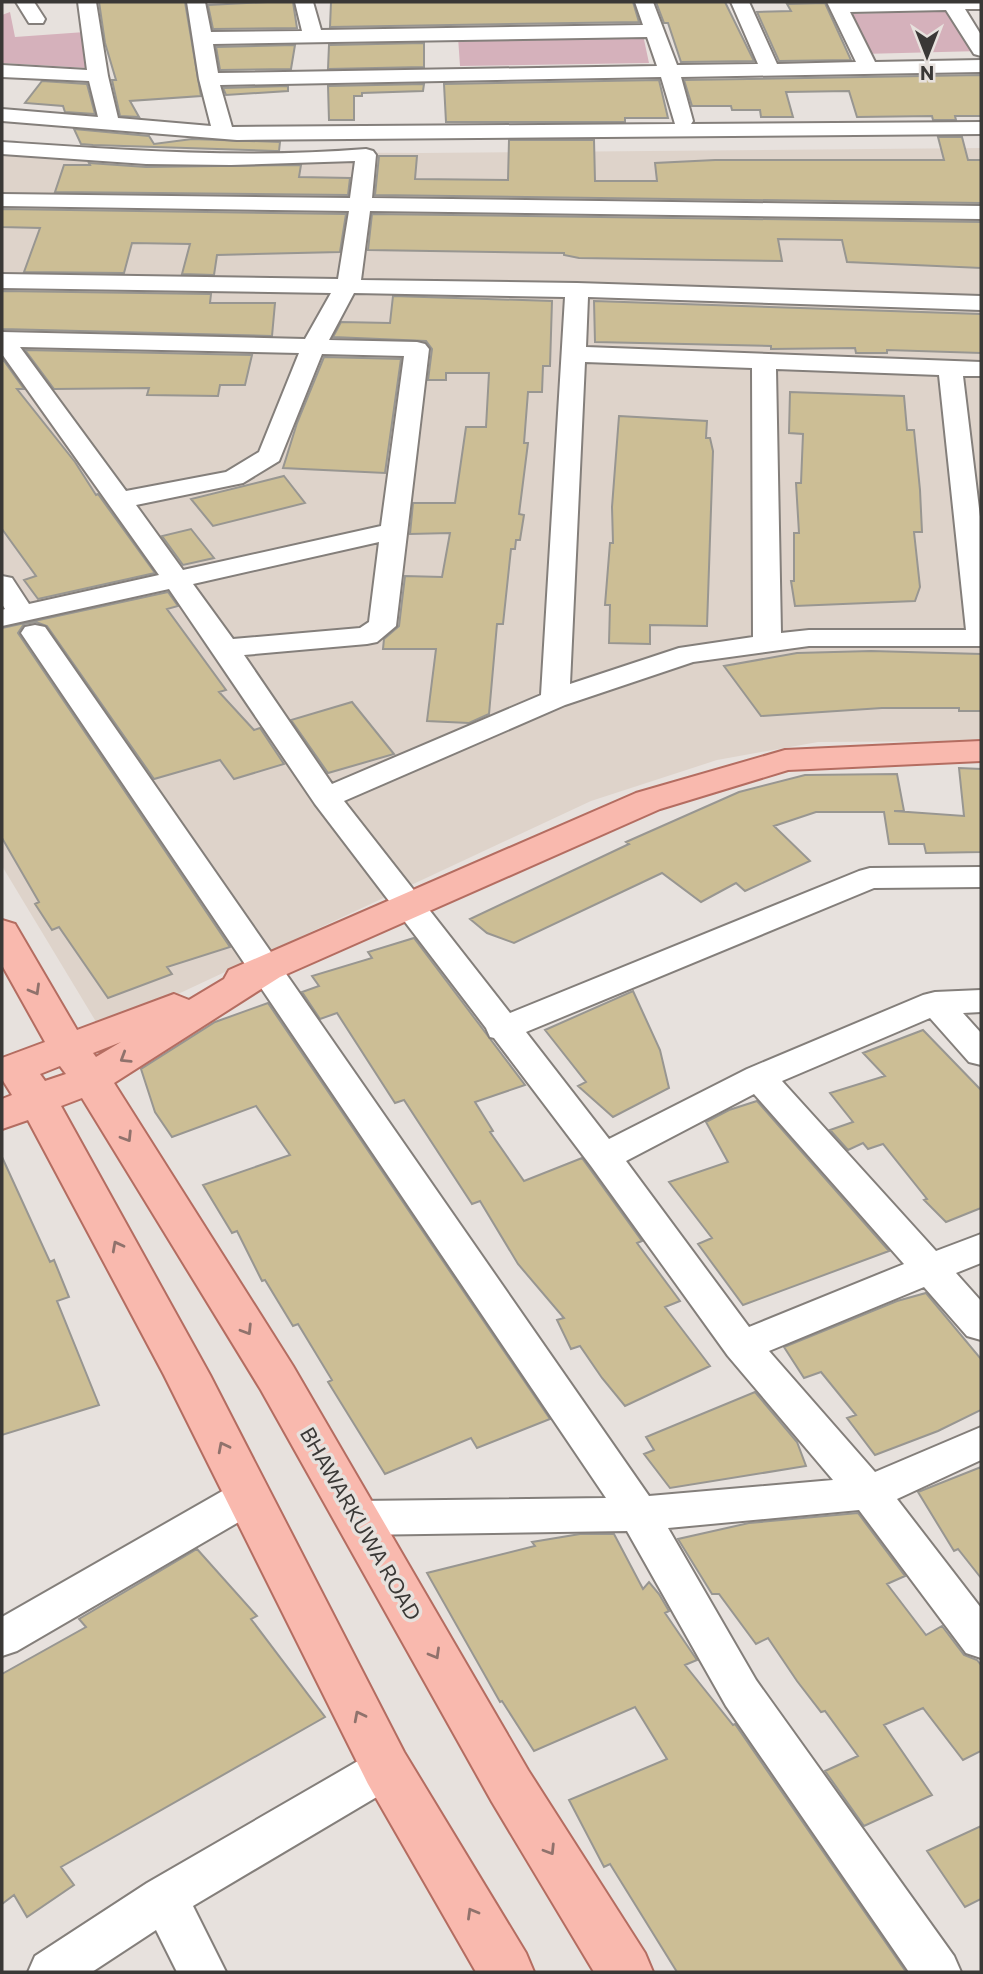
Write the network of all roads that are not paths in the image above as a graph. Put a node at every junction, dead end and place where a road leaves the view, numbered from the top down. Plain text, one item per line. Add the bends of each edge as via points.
1 (25, 2) edge
2 (87, 2) edge
3 (195, 2) edge
4 (304, 2) edge
5 (644, 2) edge
6 (740, 2) edge
7 (981, 3) edge
8 (953, 4) junction
9 (837, 5) edge
10 (36, 19) dead end
11 (655, 31) junction
12 (313, 36) junction
13 (203, 38) junction
14 (981, 50) edge
15 (436, 55) junction
16 (981, 66) edge
17 (869, 69) junction
18 (2, 71) edge
19 (771, 71) junction
20 (670, 73) junction
21 (98, 76) junction
22 (209, 79) junction
23 (2, 115) edge
24 (682, 121) dead end
25 (109, 122) junction
26 (981, 128) edge
27 (230, 133) junction
28 (981, 145) edge
29 (2, 148) edge
30 (475, 153) dead end
31 (231, 159) junction
32 (2, 200) edge
33 (362, 205) junction
34 (981, 212) edge
35 (2, 271) edge
36 (349, 281) junction
37 (2, 282) edge
38 (577, 290) junction
39 (981, 290) edge
40 (981, 303) edge
41 (2, 340) edge
42 (313, 346) junction
43 (573, 354) junction
44 (764, 361) junction
45 (950, 368) junction
46 (981, 369) edge
47 (117, 501) junction
48 (394, 531) junction
49 (175, 578) junction
50 (2, 584) edge
51 (20, 621) edge
52 (981, 637) edge
53 (767, 644) junction
54 (225, 648) junction
55 (555, 699) junction
56 (981, 751) edge
57 (326, 798) junction
58 (981, 877) edge
59 (408, 905) junction
60 (2, 932) edge
61 (266, 971) junction
62 (981, 1002) edge
63 (935, 1003) junction
64 (502, 1028) junction
65 (981, 1054) edge
66 (79, 1064) junction
67 (759, 1077) junction
68 (12, 1080) edge
69 (604, 1157) junction
70 (981, 1248) edge
71 (930, 1268) junction
72 (981, 1326) edge
73 (742, 1346) junction
74 (981, 1443) edge
75 (869, 1493) junction
76 (247, 1497) junction
77 (639, 1514) junction
78 (357, 1518) junction
79 (2, 1637) edge
80 (981, 1640) edge
81 (386, 1768) junction
82 (164, 1898) junction
83 (52, 1972) edge
84 (202, 1972) edge
85 (506, 1972) edge
86 (625, 1972) edge
87 (937, 1972) edge

1 - 10 street
2 - 21 street
3 - 13 street
4 - 12 street
5 - 11 street
6 - 19 street
7 - 8 street
8 - 9 street
8 - 14 street
9 - 17 street
11 - 15 street
11 - 20 street
12 - 13 street
12 - 15 street
13 - 22 street
15 - 20 street
15 - 22 street
16 - 17 street
17 - 19 street
18 - 21 street
19 - 20 street
20 - 24 street
21 - 25 street
22 - 27 street
23 - 25 street
25 - 27 street
26 - 27 street
27 - 31 street
28 - 30 street
29 - 31 street
31 - 33 street via 373,154
32 - 33 street
33 - 34 street
33 - 36 street
35 - 36 street
36 - 37 street
36 - 38 street
36 - 39 street via 578,278
36 - 42 street
38 - 40 street
38 - 43 street
41 - 42 street
41 - 47 street
42 - 47 street via 270,456 234,478
42 - 48 street via 416,349
43 - 44 street
43 - 55 street
44 - 45 street
44 - 53 street
45 - 46 street
45 - 52 street
47 - 49 street
48 - 49 street
48 - 54 street via 382,626 376,631 367,636
49 - 51 street
49 - 54 street
50 - 51 street
51 - 61 street
52 - 53 street via 809,638
53 - 55 street via 690,654
54 - 57 street
55 - 57 street
56 - 59 main road via 785,760 648,801
57 - 59 street
58 - 64 street via 870,878
59 - 61 main road
59 - 64 street
60 -> 66 main road, BHAWARKUWA ROAD
61 - 66 main road
61 - 77 street
62 - 63 street
63 - 65 street
63 - 67 street
64 - 69 street
66 - 68 main road
66 -> 78 main road, BHAWARKUWA ROAD via 277,1378
67 - 69 street
67 - 71 street
76 -> 68 main road via 187,1375
69 - 73 street
70 - 71 street
71 - 72 street
71 - 73 street
73 - 75 street
74 - 75 street
75 - 77 street
75 - 80 street
76 - 79 street
81 -> 76 main road
77 - 78 street
77 - 87 street via 741,1693
78 -> 86 main road, BHAWARKUWA ROAD via 510,1786
81 - 82 street
85 -> 81 main road
82 - 83 street
82 - 84 street

